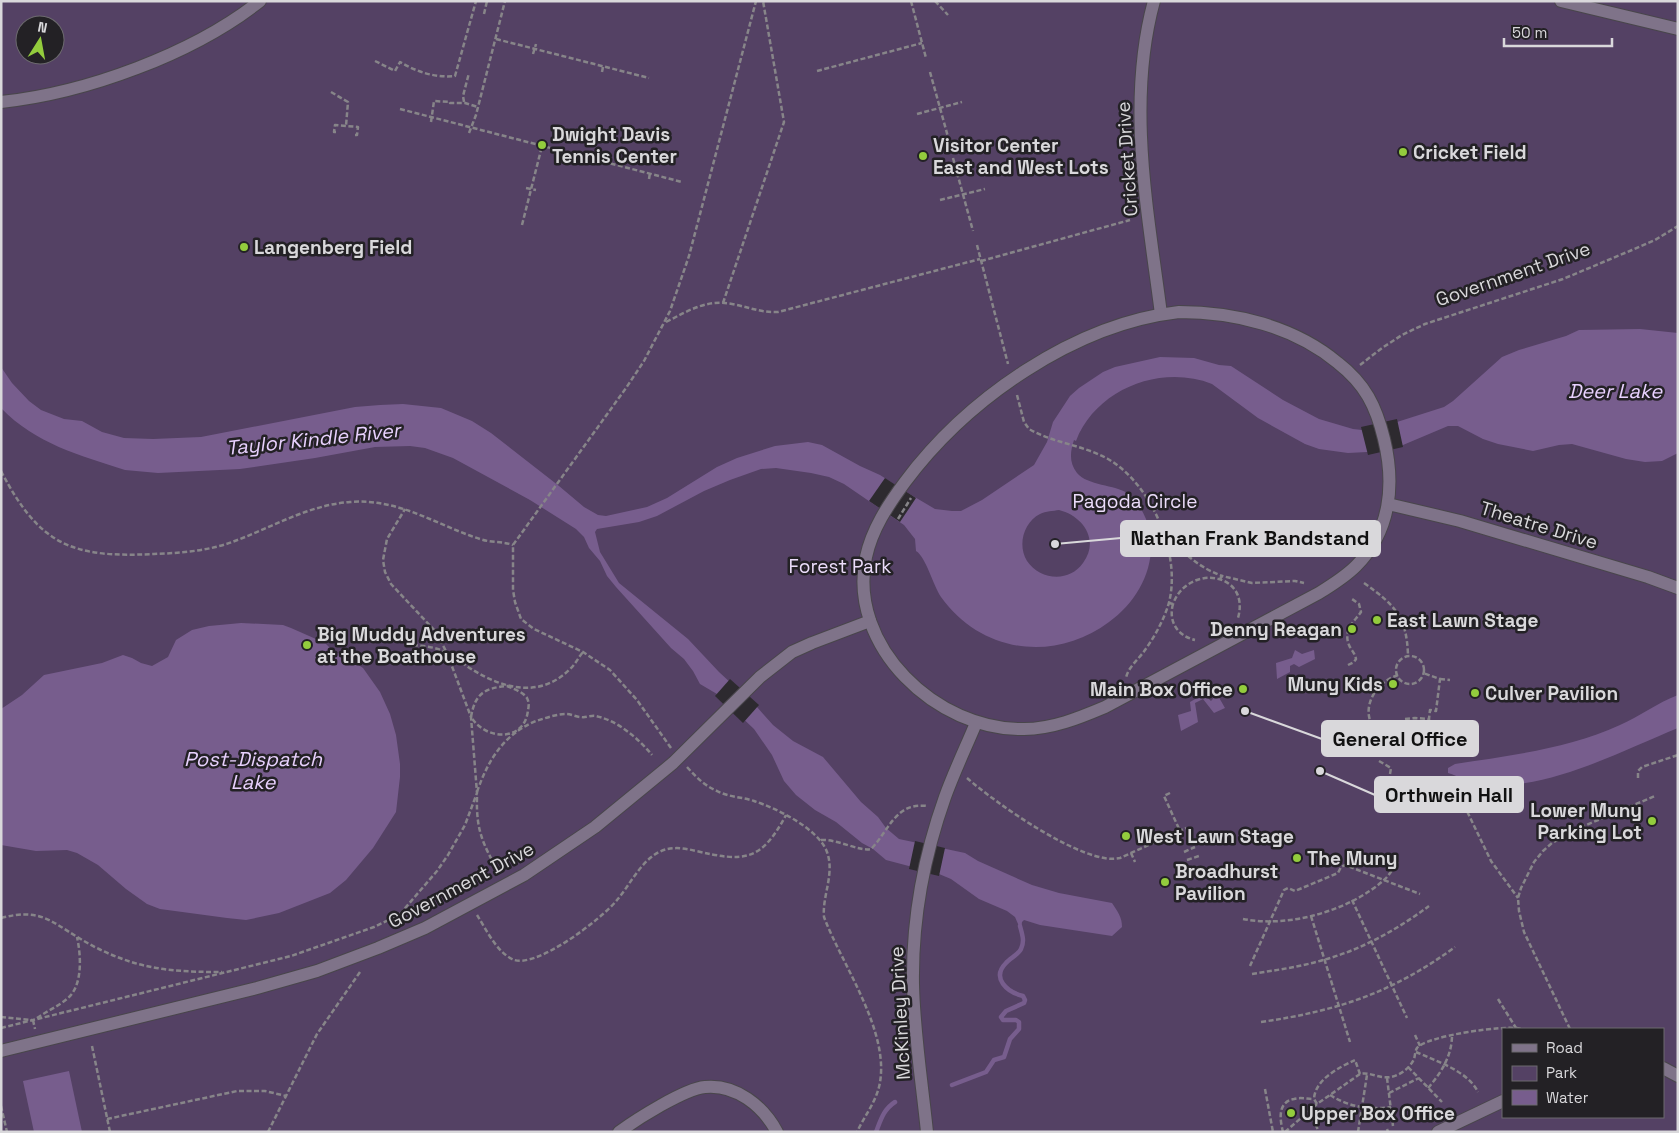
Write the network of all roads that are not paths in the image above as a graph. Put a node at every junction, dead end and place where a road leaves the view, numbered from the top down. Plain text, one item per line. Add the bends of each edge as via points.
1 (260, 1) edge
2 (1154, 1) edge
3 (1561, 1) edge
4 (1678, 29) edge
5 (1, 102) edge
6 (1161, 314) junction
7 (1388, 504) junction
8 (1678, 588) edge
9 (870, 621) junction
10 (976, 723) junction
11 (1, 1051) edge
12 (1664, 1069) edge
13 (1678, 1076) edge
14 (1502, 1101) edge
15 (619, 1132) edge
16 (777, 1132) edge
17 (927, 1132) edge
18 (1438, 1132) edge

1 - 5 street via 209,36 143,66 62,91
2 - 6 street, Cricket Drive via 1144,43 1142,145
3 - 4 street
6 - 7 street via 1192,312 1256,322 1322,351 1350,374 1369,397 1378,417 1388,457 1391,486
6 - 9 street via 1100,332 1012,380 952,428 923,458 900,488 870,542 864,569
7 - 8 street, Theatre Drive via 1460,521
7 - 10 street via 1374,541 1356,566 1319,593 1084,716 1043,728 1009,728
9 - 10 street via 885,651 903,675 939,705
9 - 11 street, Government Drive via 812,642 776,663 673,763 596,827 524,875 425,928 300,976
10 - 17 street, McKinley Drive via 946,794 931,842 917,914 913,983
12 - 13 street
14 - 18 street
15 - 16 street via 693,1090 715,1087 737,1093 758,1106

